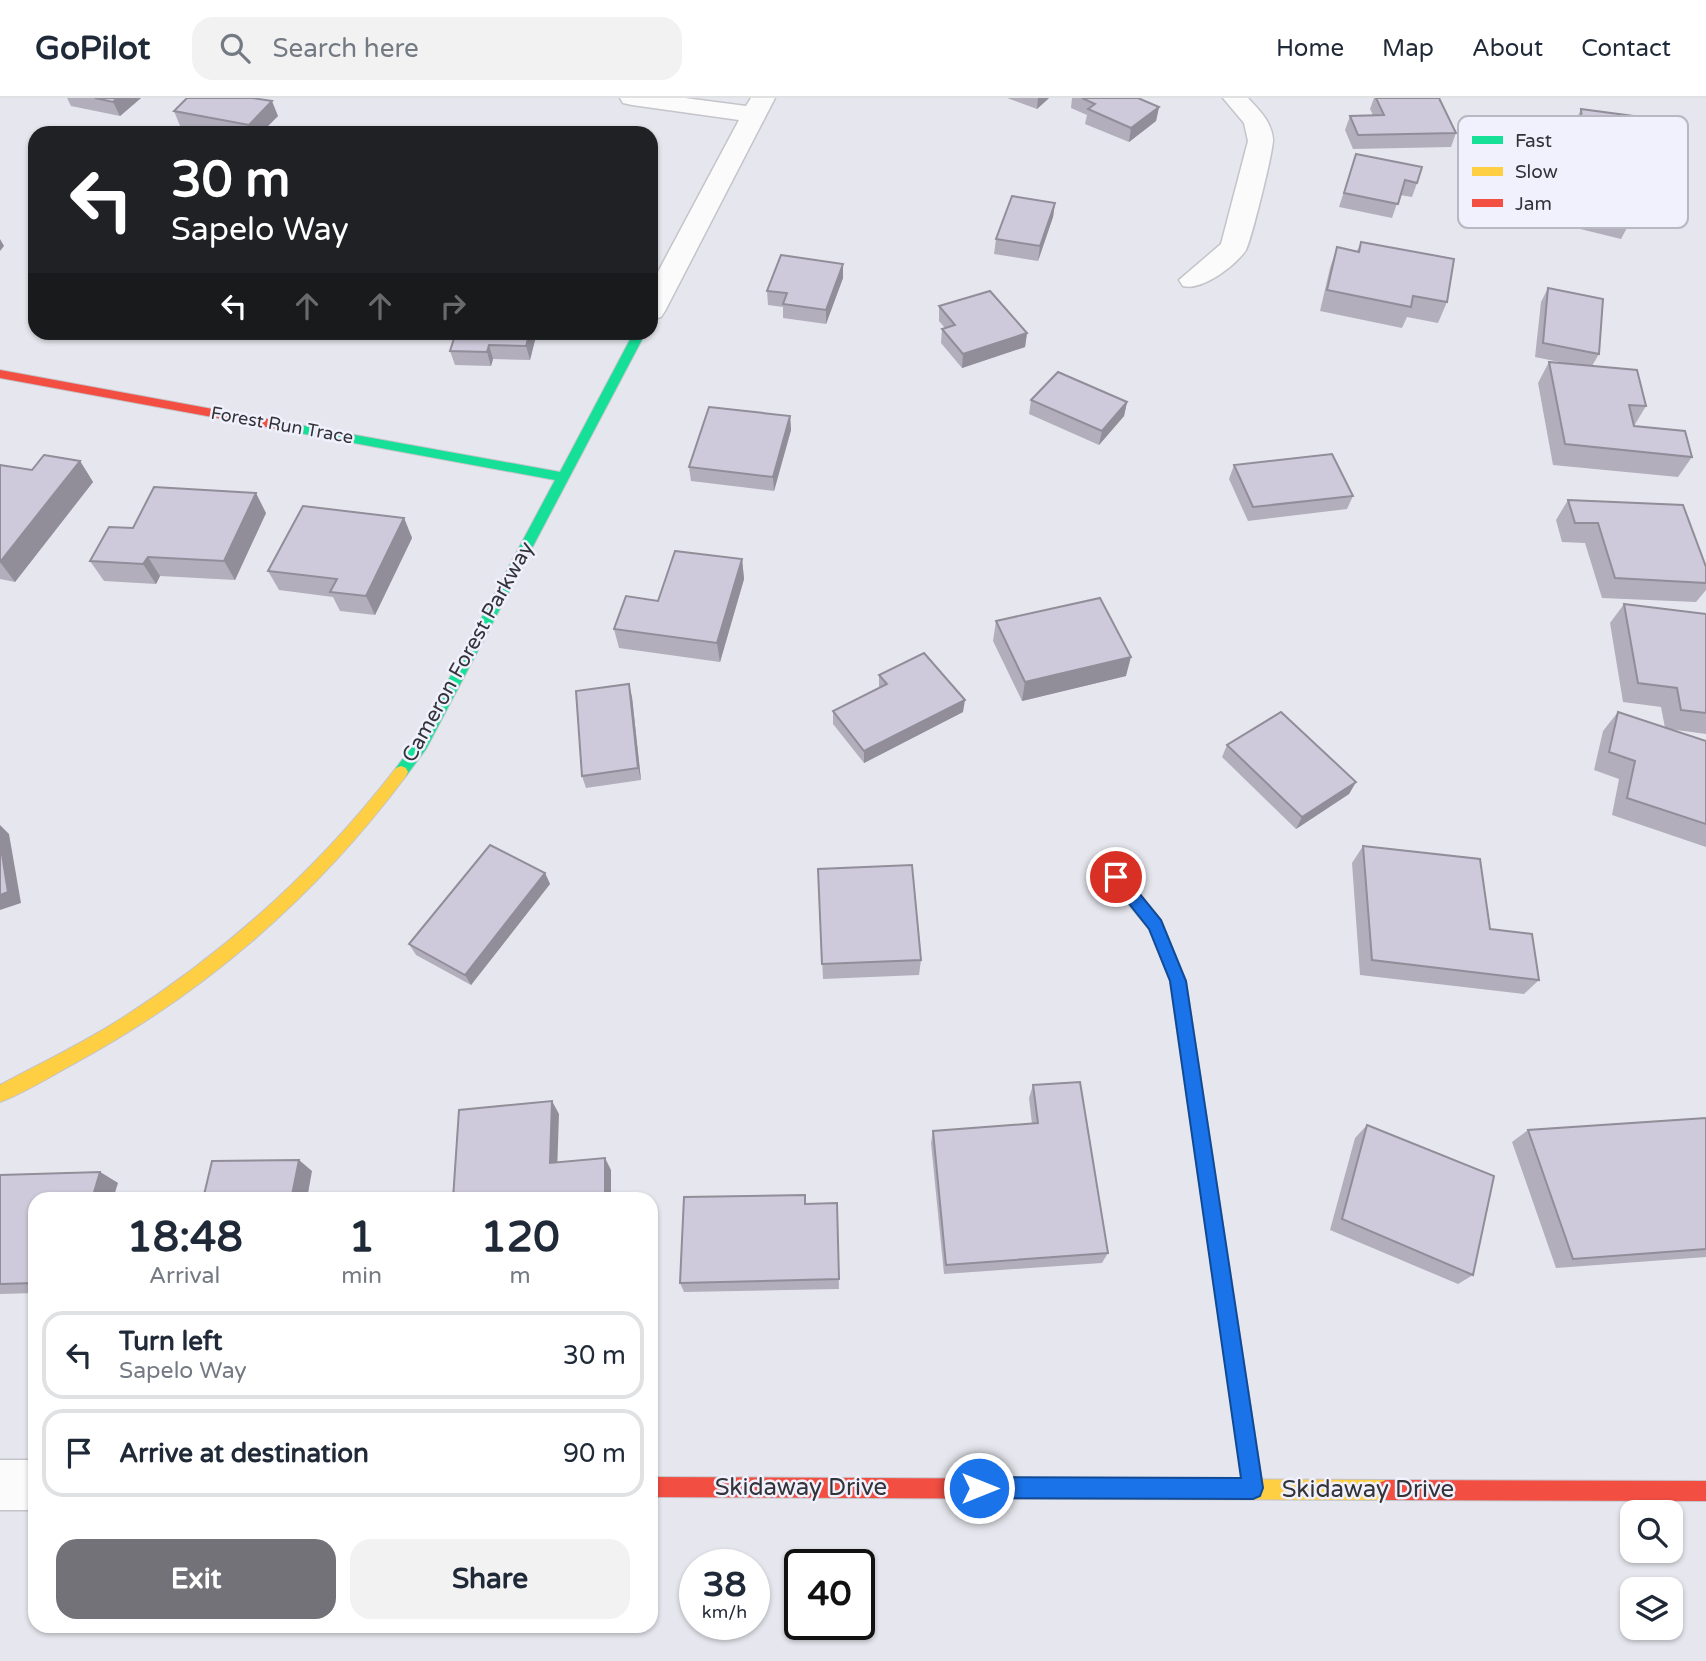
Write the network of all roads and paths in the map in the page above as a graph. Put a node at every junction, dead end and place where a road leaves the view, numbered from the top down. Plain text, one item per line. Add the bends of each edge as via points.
1 (632, 98) edge
2 (1235, 98) edge
3 (759, 106) edge
4 (1193, 280) dead end
5 (658, 298) edge
6 (636, 340) edge
7 (0, 374) edge
8 (564, 477) junction
9 (1116, 877) dead end
10 (0, 1094) edge
11 (0, 1485) edge
12 (28, 1485) edge
13 (658, 1487) edge
14 (1253, 1488) junction
15 (1706, 1491) edge

1 - 3 street
2 - 4 street via 1256,121 1261,141 1234,247
3 - 5 street
6 - 8 street, Cameron Forest Parkway
7 - 8 street, Forest Run Trace
8 - 10 street, Cameron Forest Parkway via 421,745 353,835 302,890 221,959 126,1025
9 - 14 street via 1155,925 1178,981
11 - 12 street
13 - 14 street, Skidaway Drive
14 - 15 street, Skidaway Drive

